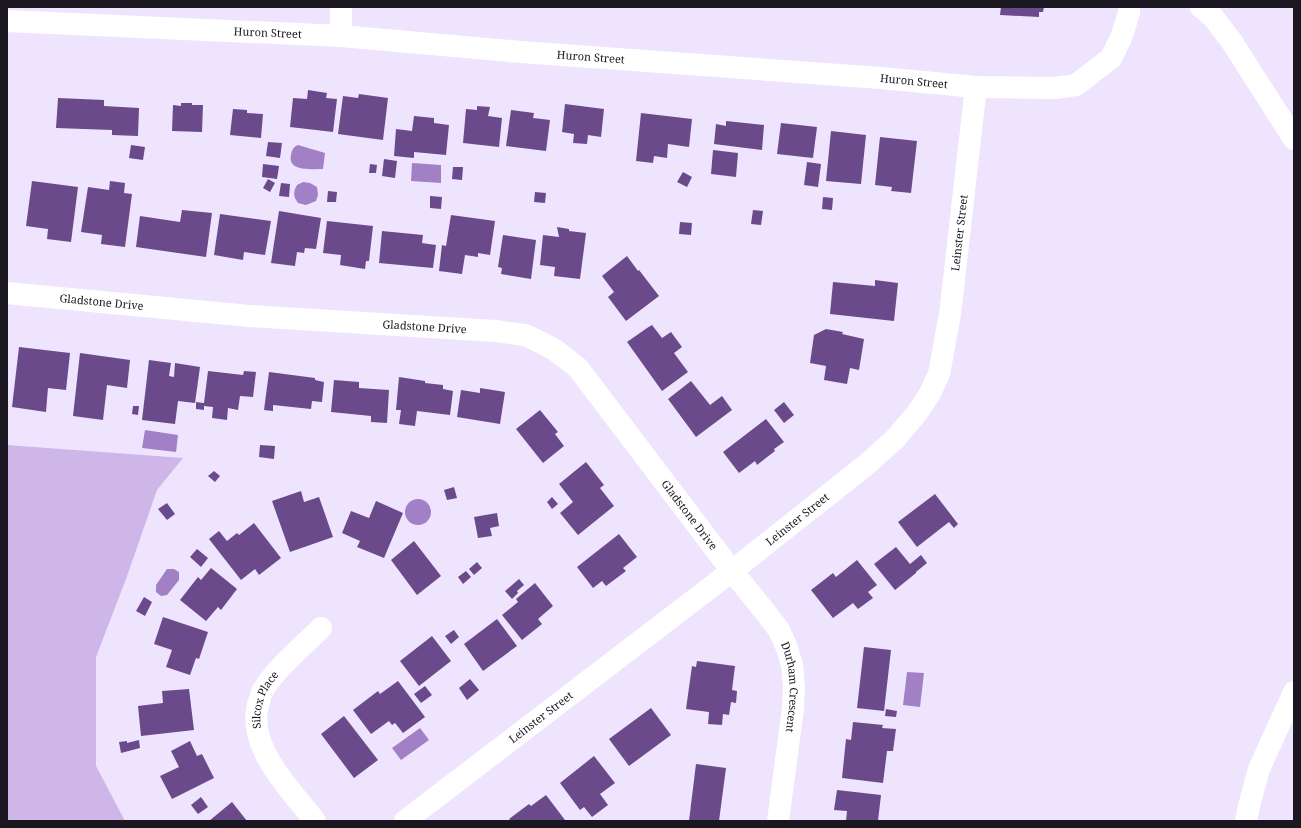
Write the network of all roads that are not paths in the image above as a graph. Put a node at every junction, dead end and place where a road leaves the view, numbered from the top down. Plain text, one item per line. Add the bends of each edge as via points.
1 (341, 7) edge
2 (1129, 7) edge
3 (1201, 7) edge
4 (7, 20) edge
5 (341, 36) junction
6 (976, 87) junction
7 (1294, 140) edge
8 (7, 293) edge
9 (732, 571) junction
10 (321, 628) dead end
11 (1294, 692) edge
12 (315, 821) edge
13 (406, 821) edge
14 (778, 821) edge
15 (1246, 821) edge

1 - 5 street
2 - 6 street, Huron Street via 1121,38 1111,58 1076,86
3 - 7 street via 1213,17 1232,42
4 - 5 street, Huron Street
5 - 6 street, Huron Street
6 - 9 street, Leinster Street via 950,314 938,374 929,395 895,439 866,465
8 - 9 street, Gladstone Drive via 251,316 525,335 555,350 578,368
9 - 13 street, Leinster Street
9 - 14 street, Durham Crescent via 778,630 792,665 793,708
10 - 12 street, Silcox Place via 278,670 262,692 256,712 261,746 272,766
11 - 15 street via 1259,769

